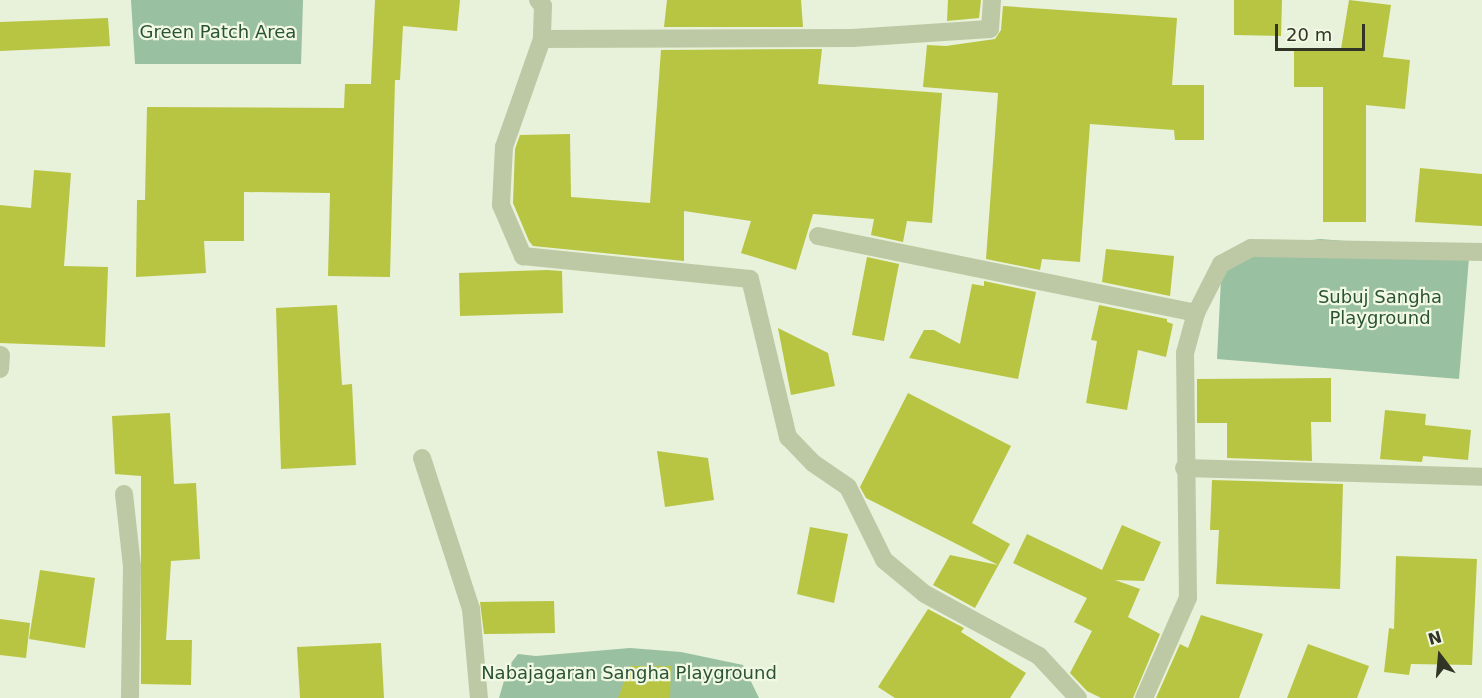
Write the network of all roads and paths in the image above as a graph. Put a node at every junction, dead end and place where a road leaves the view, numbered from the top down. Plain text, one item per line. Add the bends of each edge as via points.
1 (538, 0) edge
2 (992, 0) edge
3 (542, 39) junction
4 (818, 236) dead end
5 (1482, 252) edge
6 (1196, 313) junction
7 (422, 458) dead end
8 (1184, 468) junction
9 (1482, 477) edge
10 (124, 494) dead end
11 (130, 698) edge
12 (479, 698) edge
13 (1078, 698) edge
14 (1144, 698) edge

1 - 3 street via 543,6
2 - 3 street via 990,29 852,38
3 - 13 street via 504,147 501,206 523,256 750,279 788,437 813,463 848,487 884,560 925,594 1039,656
4 - 6 street
5 - 6 street via 1251,248 1221,264
6 - 8 street via 1185,353
7 - 12 street via 471,609
8 - 9 street
8 - 14 street via 1188,598
10 - 11 street via 132,567

